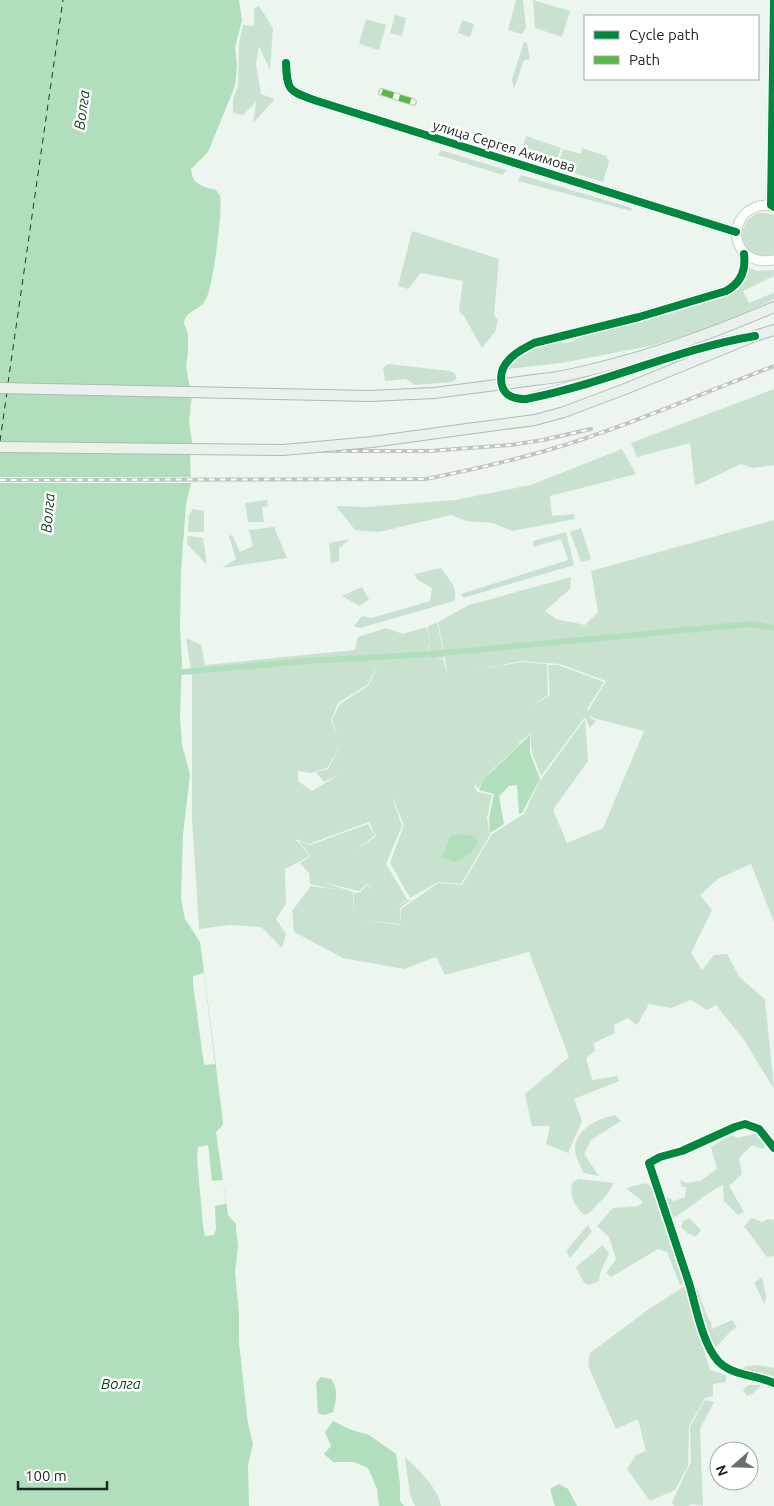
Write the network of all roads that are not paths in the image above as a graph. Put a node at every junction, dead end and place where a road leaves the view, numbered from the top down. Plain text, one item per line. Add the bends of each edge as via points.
1 (774, 0) edge
2 (286, 63) dead end
3 (382, 92) dead end
4 (413, 102) dead end
5 (772, 206) edge
6 (736, 232) junction
7 (744, 254) junction
8 (774, 260) edge
9 (774, 307) edge
10 (774, 330) edge
11 (755, 336) junction
12 (0, 388) edge
13 (0, 447) edge
14 (774, 1148) edge
15 (774, 1383) edge

1 - 5 street
2 - 6 street, улица Сергея Акимова via 287,83 294,92 317,101
3 - 4 street
5 - 6 street via 752,208 744,214
6 - 7 street
7 - 8 street via 765,262
7 - 11 street via 745,264 740,279 726,291 534,343 508,360 501,378 507,394 526,399 727,341
9 - 12 main road, bridge via 662,350 567,375 434,393 370,396
10 - 11 main road
11 - 13 main road, bridge via 625,389 535,420 284,450
14 - 15 street via 759,1129 744,1124 682,1152 648,1163 708,1347 730,1370

